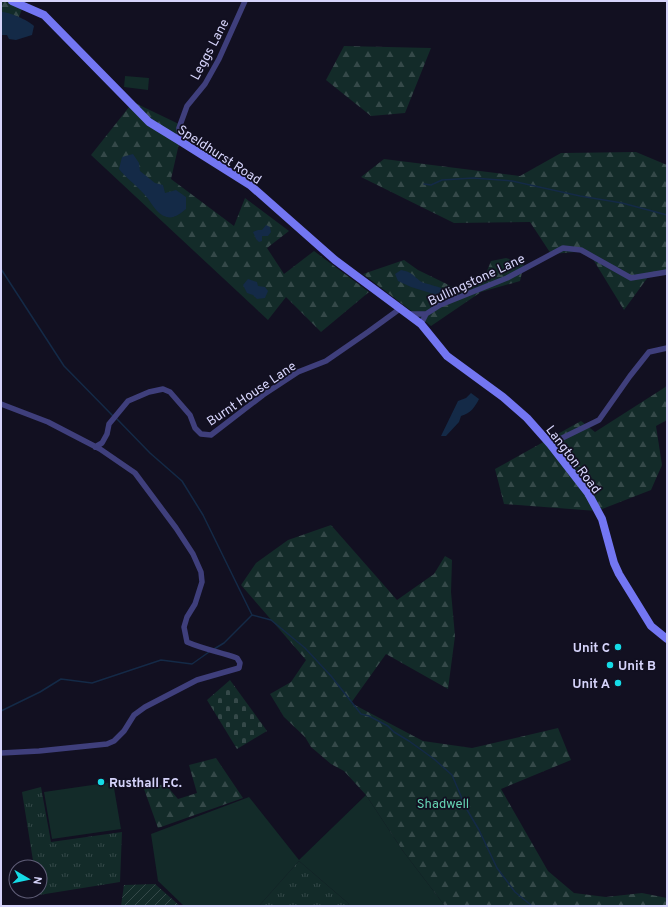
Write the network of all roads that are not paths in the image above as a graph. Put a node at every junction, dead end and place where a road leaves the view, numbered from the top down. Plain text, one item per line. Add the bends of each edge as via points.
1 (12, 1) edge
2 (245, 1) edge
3 (179, 128) junction
4 (164, 132) junction
5 (180, 141) junction
6 (667, 272) edge
7 (401, 308) junction
8 (409, 314) junction
9 (426, 314) junction
10 (421, 324) junction
11 (667, 348) edge
12 (1, 404) edge
13 (550, 444) junction
14 (95, 447) junction
15 (667, 639) edge
16 (1, 753) edge

1 - 4 street, Speldhurst Road via 44,15 141,115
2 - 3 street, Leggs Lane via 219,59 205,84 187,106
3 - 4 street
3 - 5 street, Leggs Lane
4 - 5 street, Speldhurst Road
5 - 7 street, Speldhurst Road via 250,185 335,260
6 - 9 street, Bullingstone Lane via 631,278 581,250 563,248 507,278 440,305
7 - 8 street, Speldhurst Road
7 - 14 street, Burnt House Lane via 326,361 298,372 263,395 211,435 201,434 195,428 190,415 170,392 163,389 128,401 109,424 102,443
8 - 9 street, Bullingstone Lane
8 - 10 street, Speldhurst Road
9 - 10 street, Bullingstone Lane
10 - 13 street, Langton Road via 447,356 503,397
11 - 13 street via 649,352 599,420
12 - 14 street via 48,422
13 - 15 street, Langton Road via 588,493 602,519 614,563 625,584 651,626
14 - 16 street via 135,473 193,554 201,572 202,582 195,604 186,618 184,627 187,642 237,658 239,668 198,680 145,707 134,715 114,741 107,744

